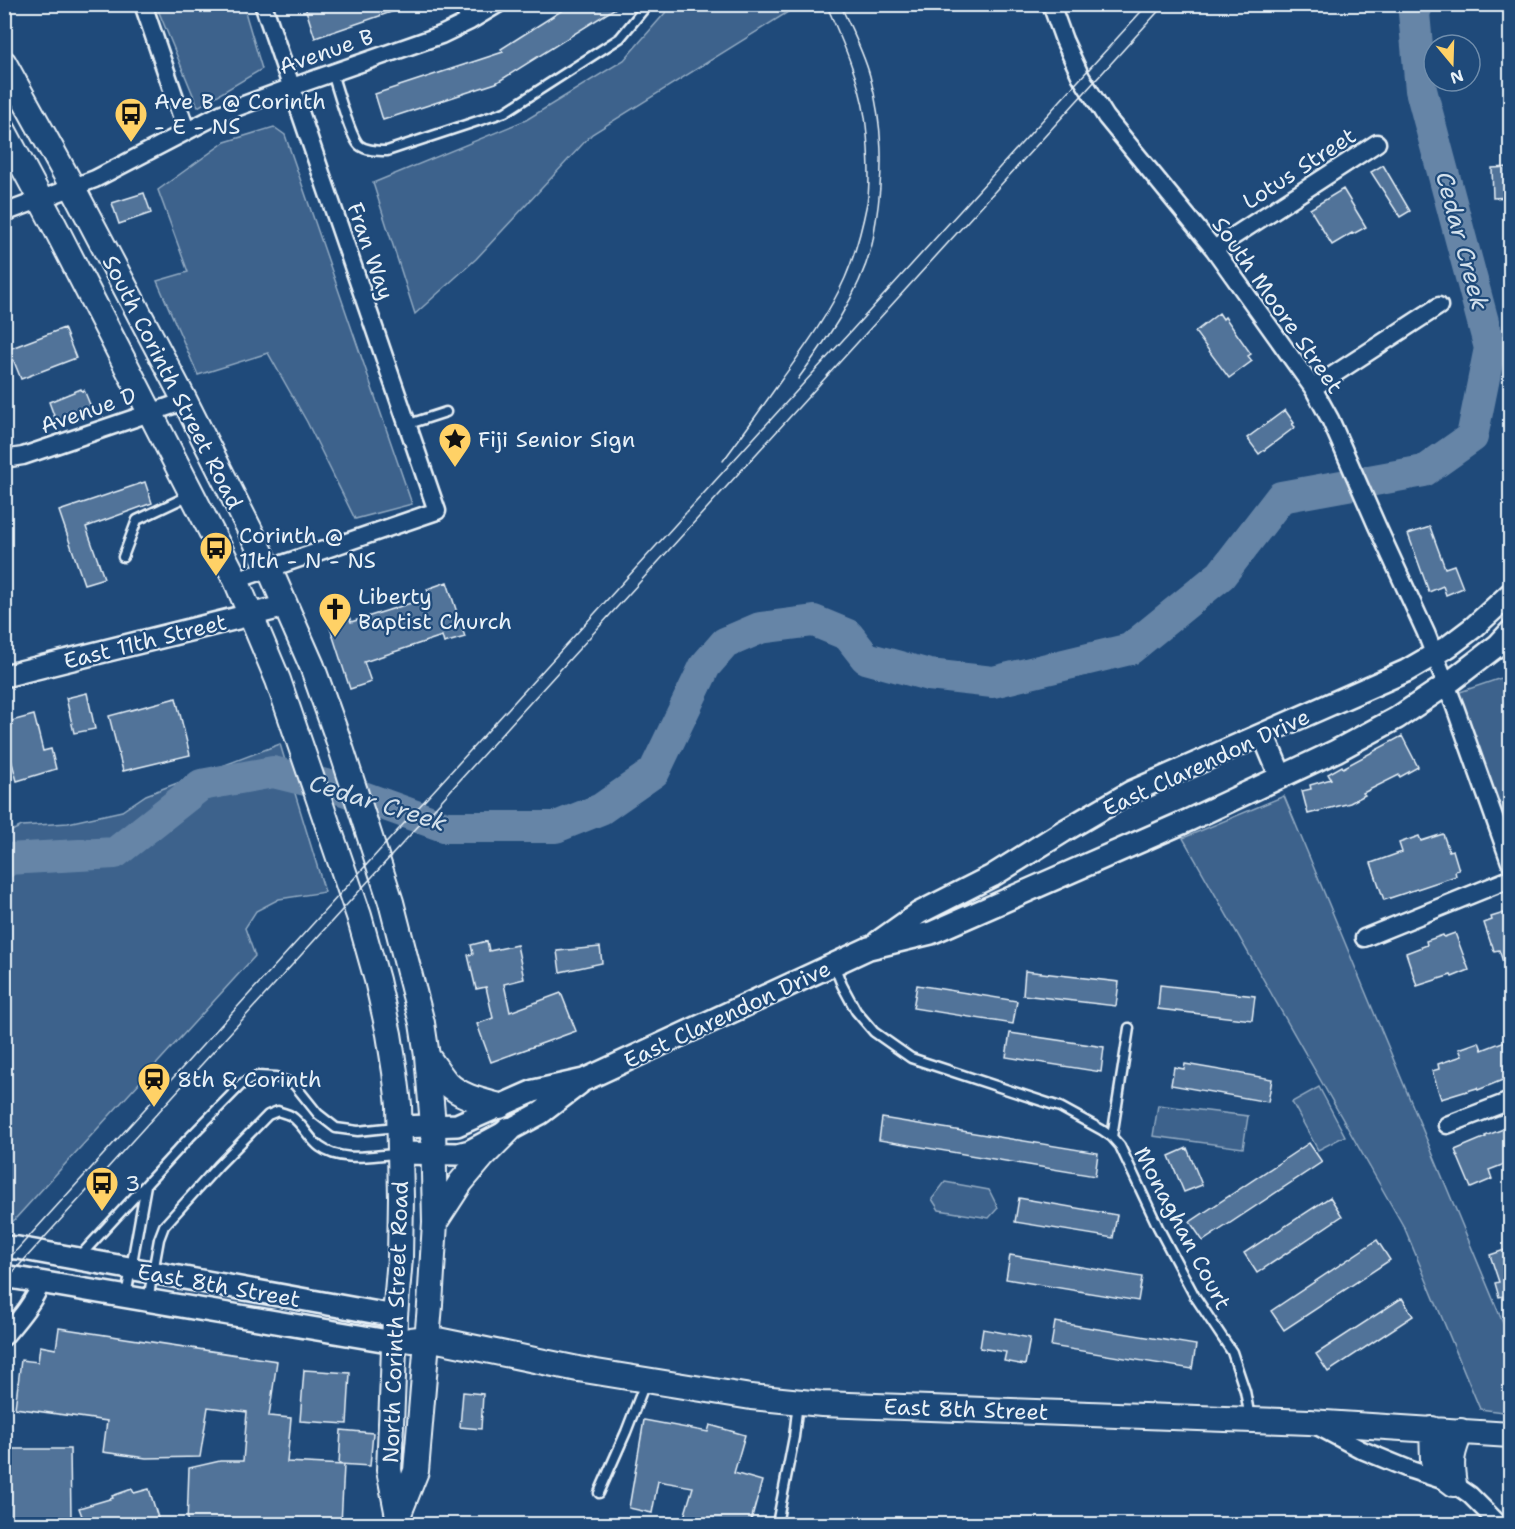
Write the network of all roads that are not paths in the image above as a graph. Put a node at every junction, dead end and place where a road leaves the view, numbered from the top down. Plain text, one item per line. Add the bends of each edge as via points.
1 (143, 4) edge
2 (263, 4) edge
3 (462, 4) edge
4 (498, 4) edge
5 (648, 4) edge
6 (1052, 4) edge
7 (470, 21) junction
8 (4, 63) edge
9 (332, 73) junction
10 (292, 87) junction
11 (186, 130) junction
12 (4, 131) edge
13 (1377, 143) dead end
14 (73, 188) junction
15 (41, 200) junction
16 (4, 213) edge
17 (1214, 249) junction
18 (1439, 306) dead end
19 (1313, 388) junction
20 (185, 401) junction
21 (151, 412) junction
22 (446, 412) dead end
23 (406, 425) junction
24 (4, 459) edge
25 (193, 494) junction
26 (123, 557) dead end
27 (269, 568) junction
28 (236, 580) junction
29 (1510, 595) edge
30 (286, 606) junction
31 (251, 615) junction
32 (1510, 632) edge
33 (1435, 655) junction
34 (4, 676) edge
35 (1446, 685) junction
36 (1263, 734) junction
37 (1281, 777) junction
38 (1510, 862) edge
39 (1510, 879) edge
40 (1364, 938) dead end
41 (869, 948) junction
42 (834, 964) junction
43 (1129, 1028) dead end
44 (427, 1056) junction
45 (584, 1080) junction
46 (1510, 1101) edge
47 (500, 1106) junction
48 (432, 1125) junction
49 (1447, 1125) dead end
50 (400, 1127) junction
51 (509, 1130) junction
52 (1112, 1137) junction
53 (401, 1154) junction
54 (433, 1154) junction
55 (146, 1185) junction
56 (435, 1222) junction
57 (4, 1247) edge
58 (77, 1260) junction
59 (132, 1269) junction
60 (153, 1273) junction
61 (4, 1276) edge
62 (42, 1282) junction
63 (126, 1296) junction
64 (148, 1300) junction
65 (395, 1316) junction
66 (4, 1336) edge
67 (428, 1338) junction
68 (394, 1342) junction
69 (646, 1380) junction
70 (798, 1402) junction
71 (1250, 1420) junction
72 (1309, 1422) junction
73 (1432, 1429) junction
74 (1461, 1431) junction
75 (1510, 1435) edge
76 (1454, 1484) junction
77 (599, 1493) dead end
78 (398, 1520) edge
79 (777, 1524) edge
80 (1499, 1524) edge

1 - 11 street
2 - 10 street, Fran Way
3 - 7 street
4 - 7 street, Avenue B
5 - 9 lane via 620,38 505,112 387,151 360,146
6 - 17 street, South Moore Street via 1064,40 1094,99
7 - 9 street, Avenue B
8 - 14 main road, South Corinth Street Road
9 - 10 street, Avenue B
10 - 11 street, Avenue B via 222,112
10 - 23 street, Fran Way
11 - 14 street, Avenue B
12 - 15 main road, South Corinth Street Road
13 - 17 street, Lotus Street
14 - 15 street, Avenue B
14 - 20 main road, South Corinth Street Road
15 - 16 street, Avenue B
15 - 21 main road, South Corinth Street Road
17 - 19 street, South Moore Street
18 - 19 street
19 - 33 street, South Moore Street
20 - 21 street, Avenue D
20 - 27 main road, South Corinth Street Road
21 - 24 street, Avenue D
21 - 25 main road, South Corinth Street Road
22 - 23 lane
23 - 27 street, Fran Way via 437,511
25 - 26 lane via 137,520
25 - 28 main road, South Corinth Street Road
27 - 28 street
27 - 30 main road, South Corinth Street Road
28 - 31 main road, South Corinth Street Road
29 - 33 street, East Clarendon Drive
30 - 31 street, East 11th Street
30 - 44 main road, South Corinth Street Road via 338,739 391,902
31 - 34 street, East 11th Street
31 - 50 main road, South Corinth Street Road via 278,680 359,916 377,980 395,1072
32 - 35 street, East Clarendon Drive
33 - 35 street, South Moore Street
33 - 36 street, East Clarendon Drive
35 - 37 street, East Clarendon Drive via 1397,718
35 - 38 street, South Moore Street
36 - 37 street
36 - 41 street, East Clarendon Drive via 1131,792 992,876 919,913
37 - 41 street, East Clarendon Drive via 931,933
39 - 40 street
41 - 42 street, East Clarendon Drive
42 - 45 street, East Clarendon Drive
42 - 52 lane, Monaghan Court via 856,1011 874,1032 911,1058 1060,1107
43 - 52 lane
44 - 47 main road via 461,1094
44 - 48 main road, South Corinth Street Road
45 - 47 street, East Clarendon Drive via 534,1091
45 - 51 street, East Clarendon Drive via 542,1113
46 - 49 street
47 - 48 street, East Clarendon Drive via 457,1125
48 - 50 street, East Clarendon Drive
48 - 54 main road, North Corinth Street Road
50 - 53 main road, North Corinth Street Road
50 - 55 lane via 358,1131 336,1128 318,1114 294,1084 276,1077 257,1076 243,1083
51 - 54 street, East Clarendon Drive via 470,1151
51 - 56 main road via 465,1177
52 - 71 lane, Monaghan Court via 1194,1295 1232,1352
53 - 54 street, East Clarendon Drive
53 - 60 lane via 342,1156 319,1146 291,1116 278,1111 268,1116 164,1226
53 - 65 main road, North Corinth Street Road
54 - 56 main road, North Corinth Street Road
55 - 58 lane
55 - 59 lane
56 - 67 main road, North Corinth Street Road
57 - 58 street, East 8th Street
58 - 59 street, East 8th Street
59 - 60 street, East 8th Street
59 - 63 lane
60 - 64 lane
60 - 65 street, East 8th Street
61 - 62 street, East 8th Street
62 - 63 street, East 8th Street
62 - 66 street via 26,1312
63 - 64 street, East 8th Street
64 - 68 street, East 8th Street
65 - 67 main road, East 8th Street
65 - 68 main road, North Corinth Street Road
67 - 68 main road, East 8th Street
67 - 69 main road, East 8th Street
67 - 78 main road, North Corinth Street Road via 416,1471
68 - 78 main road, North Corinth Street Road via 389,1470
69 - 70 main road, East 8th Street
69 - 77 lane
70 - 71 main road, East 8th Street
70 - 79 lane
71 - 72 main road, East 8th Street
72 - 73 main road, East 8th Street
72 - 76 street via 1362,1450
73 - 74 main road, East 8th Street
73 - 76 main road via 1433,1460 1438,1472
74 - 75 main road, East 8th Street
74 - 76 main road via 1451,1466
76 - 80 street

